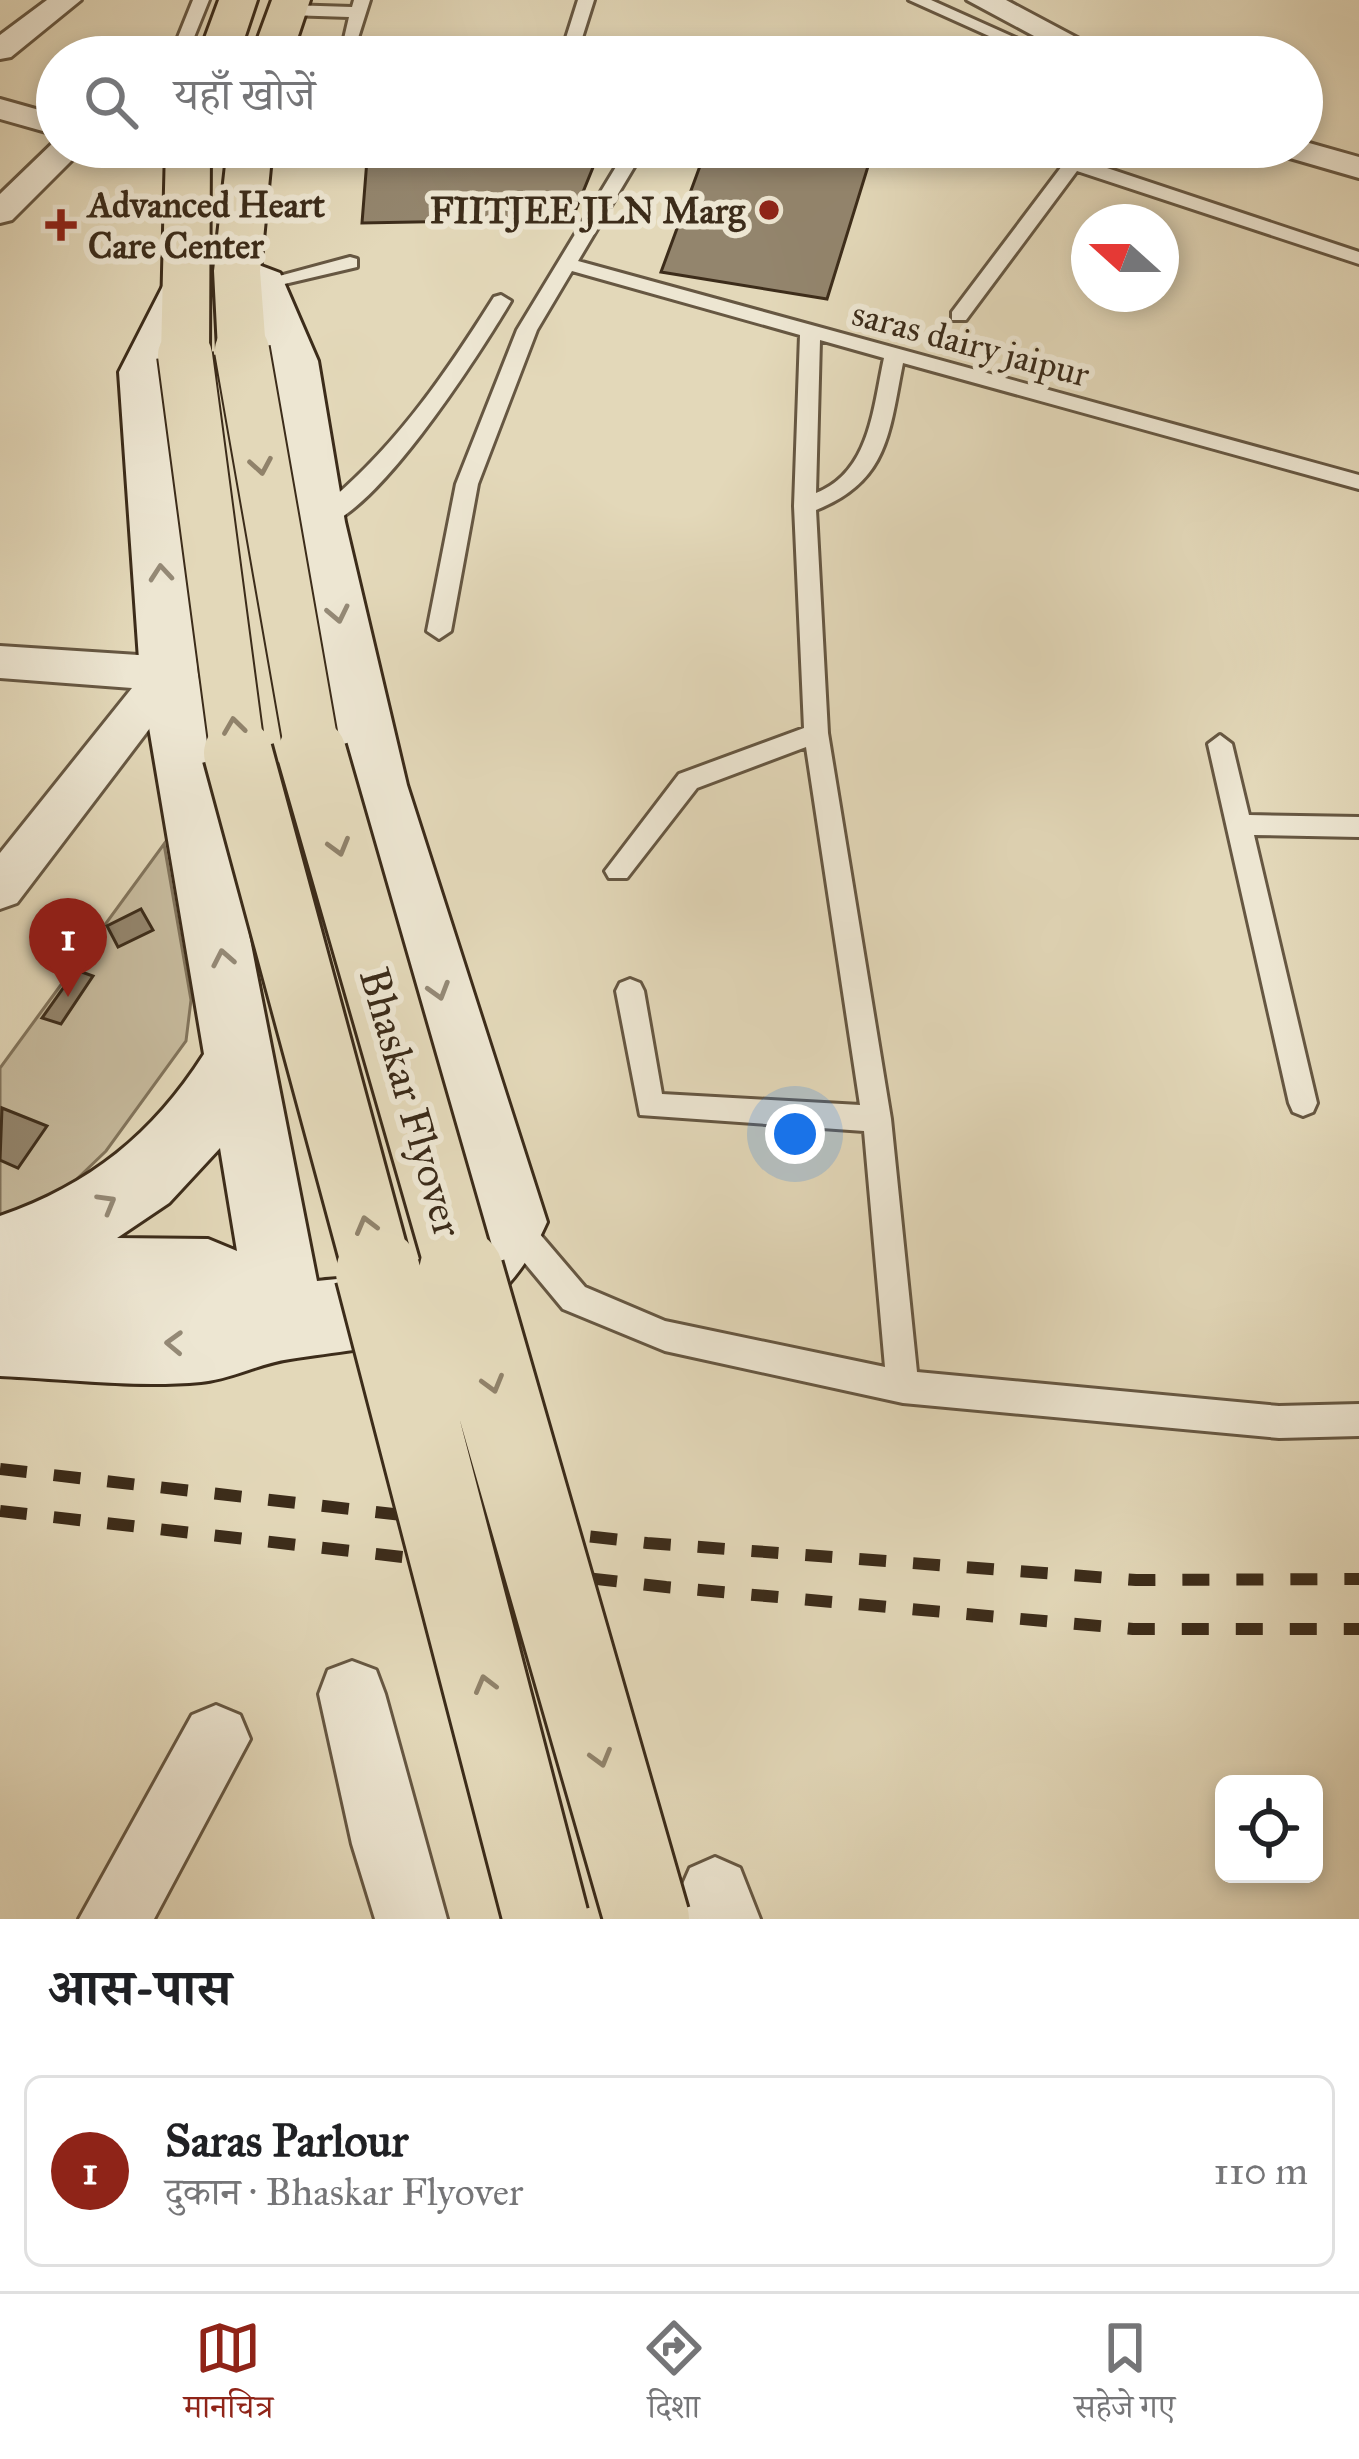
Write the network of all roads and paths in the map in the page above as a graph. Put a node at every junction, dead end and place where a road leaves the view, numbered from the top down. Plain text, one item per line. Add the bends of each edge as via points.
1 (66, 0) edge
2 (201, 0) edge
3 (238, 0) edge
4 (586, 0) edge
5 (917, 0) edge
6 (971, 0) edge
7 (982, 0) edge
8 (290, 5) edge
9 (358, 6) edge
10 (947, 12) junction
11 (186, 36) edge
12 (225, 36) edge
13 (279, 36) edge
14 (350, 36) edge
15 (575, 36) edge
16 (1002, 36) edge
17 (1055, 36) edge
18 (0, 50) edge
19 (0, 109) edge
20 (36, 119) edge
21 (1323, 157) edge
22 (46, 168) edge
23 (192, 168) edge
24 (246, 168) edge
25 (624, 168) edge
26 (1070, 168) edge
27 (1089, 168) edge
28 (1359, 168) edge
29 (0, 213) edge
30 (1359, 258) edge
31 (350, 263) dead end
32 (566, 264) junction
33 (501, 301) dead end
34 (222, 311) junction
35 (959, 316) dead end
36 (810, 334) junction
37 (894, 356) junction
38 (1359, 482) edge
39 (805, 506) junction
40 (317, 522) junction
41 (439, 631) dead end
42 (0, 662) edge
43 (169, 674) junction
44 (816, 733) junction
45 (1220, 745) dead end
46 (1238, 825) junction
47 (1359, 827) edge
48 (618, 871) dead end
49 (0, 890) edge
50 (630, 991) dead end
51 (241, 1055) junction
52 (1303, 1103) dead end
53 (877, 1118) junction
54 (510, 1222) junction
55 (0, 1251) edge
56 (0, 1272) edge
57 (287, 1321) junction
58 (0, 1338) edge
59 (903, 1387) junction
60 (1359, 1420) edge
61 (352, 1694) dead end
62 (216, 1739) dead end
63 (115, 1919) edge
64 (411, 1919) edge
65 (546, 1919) edge
66 (647, 1919) edge

1 - 18 street
2 - 11 lane
3 - 12 main road
4 - 15 lane
5 - 10 lane
6 - 10 lane
7 - 17 street
8 - 9 lane
8 - 13 main road
9 - 14 lane
10 - 16 lane
19 - 20 street
21 - 28 street
22 - 29 street
23 - 34 main road
24 - 34 main road
25 - 32 lane
26 - 35 lane
27 - 30 lane
31 - 34 lane
32 - 36 lane, saras dairy jaipur
32 - 41 lane via 527,330 467,484
33 - 40 lane via 431,411 378,473
34 - 40 street via 293,361
43 -> 34 street via 144,372
65 -> 34 main road, Bhaskar Flyover, bridge via 238,755
34 -> 66 main road, Bhaskar Flyover, bridge via 309,742
36 - 37 lane, saras dairy jaipur
36 - 39 lane
37 - 38 lane, saras dairy jaipur
37 - 39 lane via 862,466 848,488
39 - 44 lane
40 -> 54 street via 376,785
42 - 43 street
43 - 49 street
51 -> 43 street
44 - 48 lane via 688,782
44 - 53 lane
45 - 46 lane
46 - 47 lane
46 - 52 lane
50 - 53 lane via 650,1106
55 -> 51 street via 82,1217 169,1161
51 - 57 street
53 - 59 lane
54 - 57 street via 492,1260 438,1297 368,1316
54 - 59 lane via 574,1298 665,1336
56 - 57 street via 208,1275
57 -> 58 street via 204,1344
59 - 60 lane via 1279,1421
61 - 64 street
62 - 63 street

